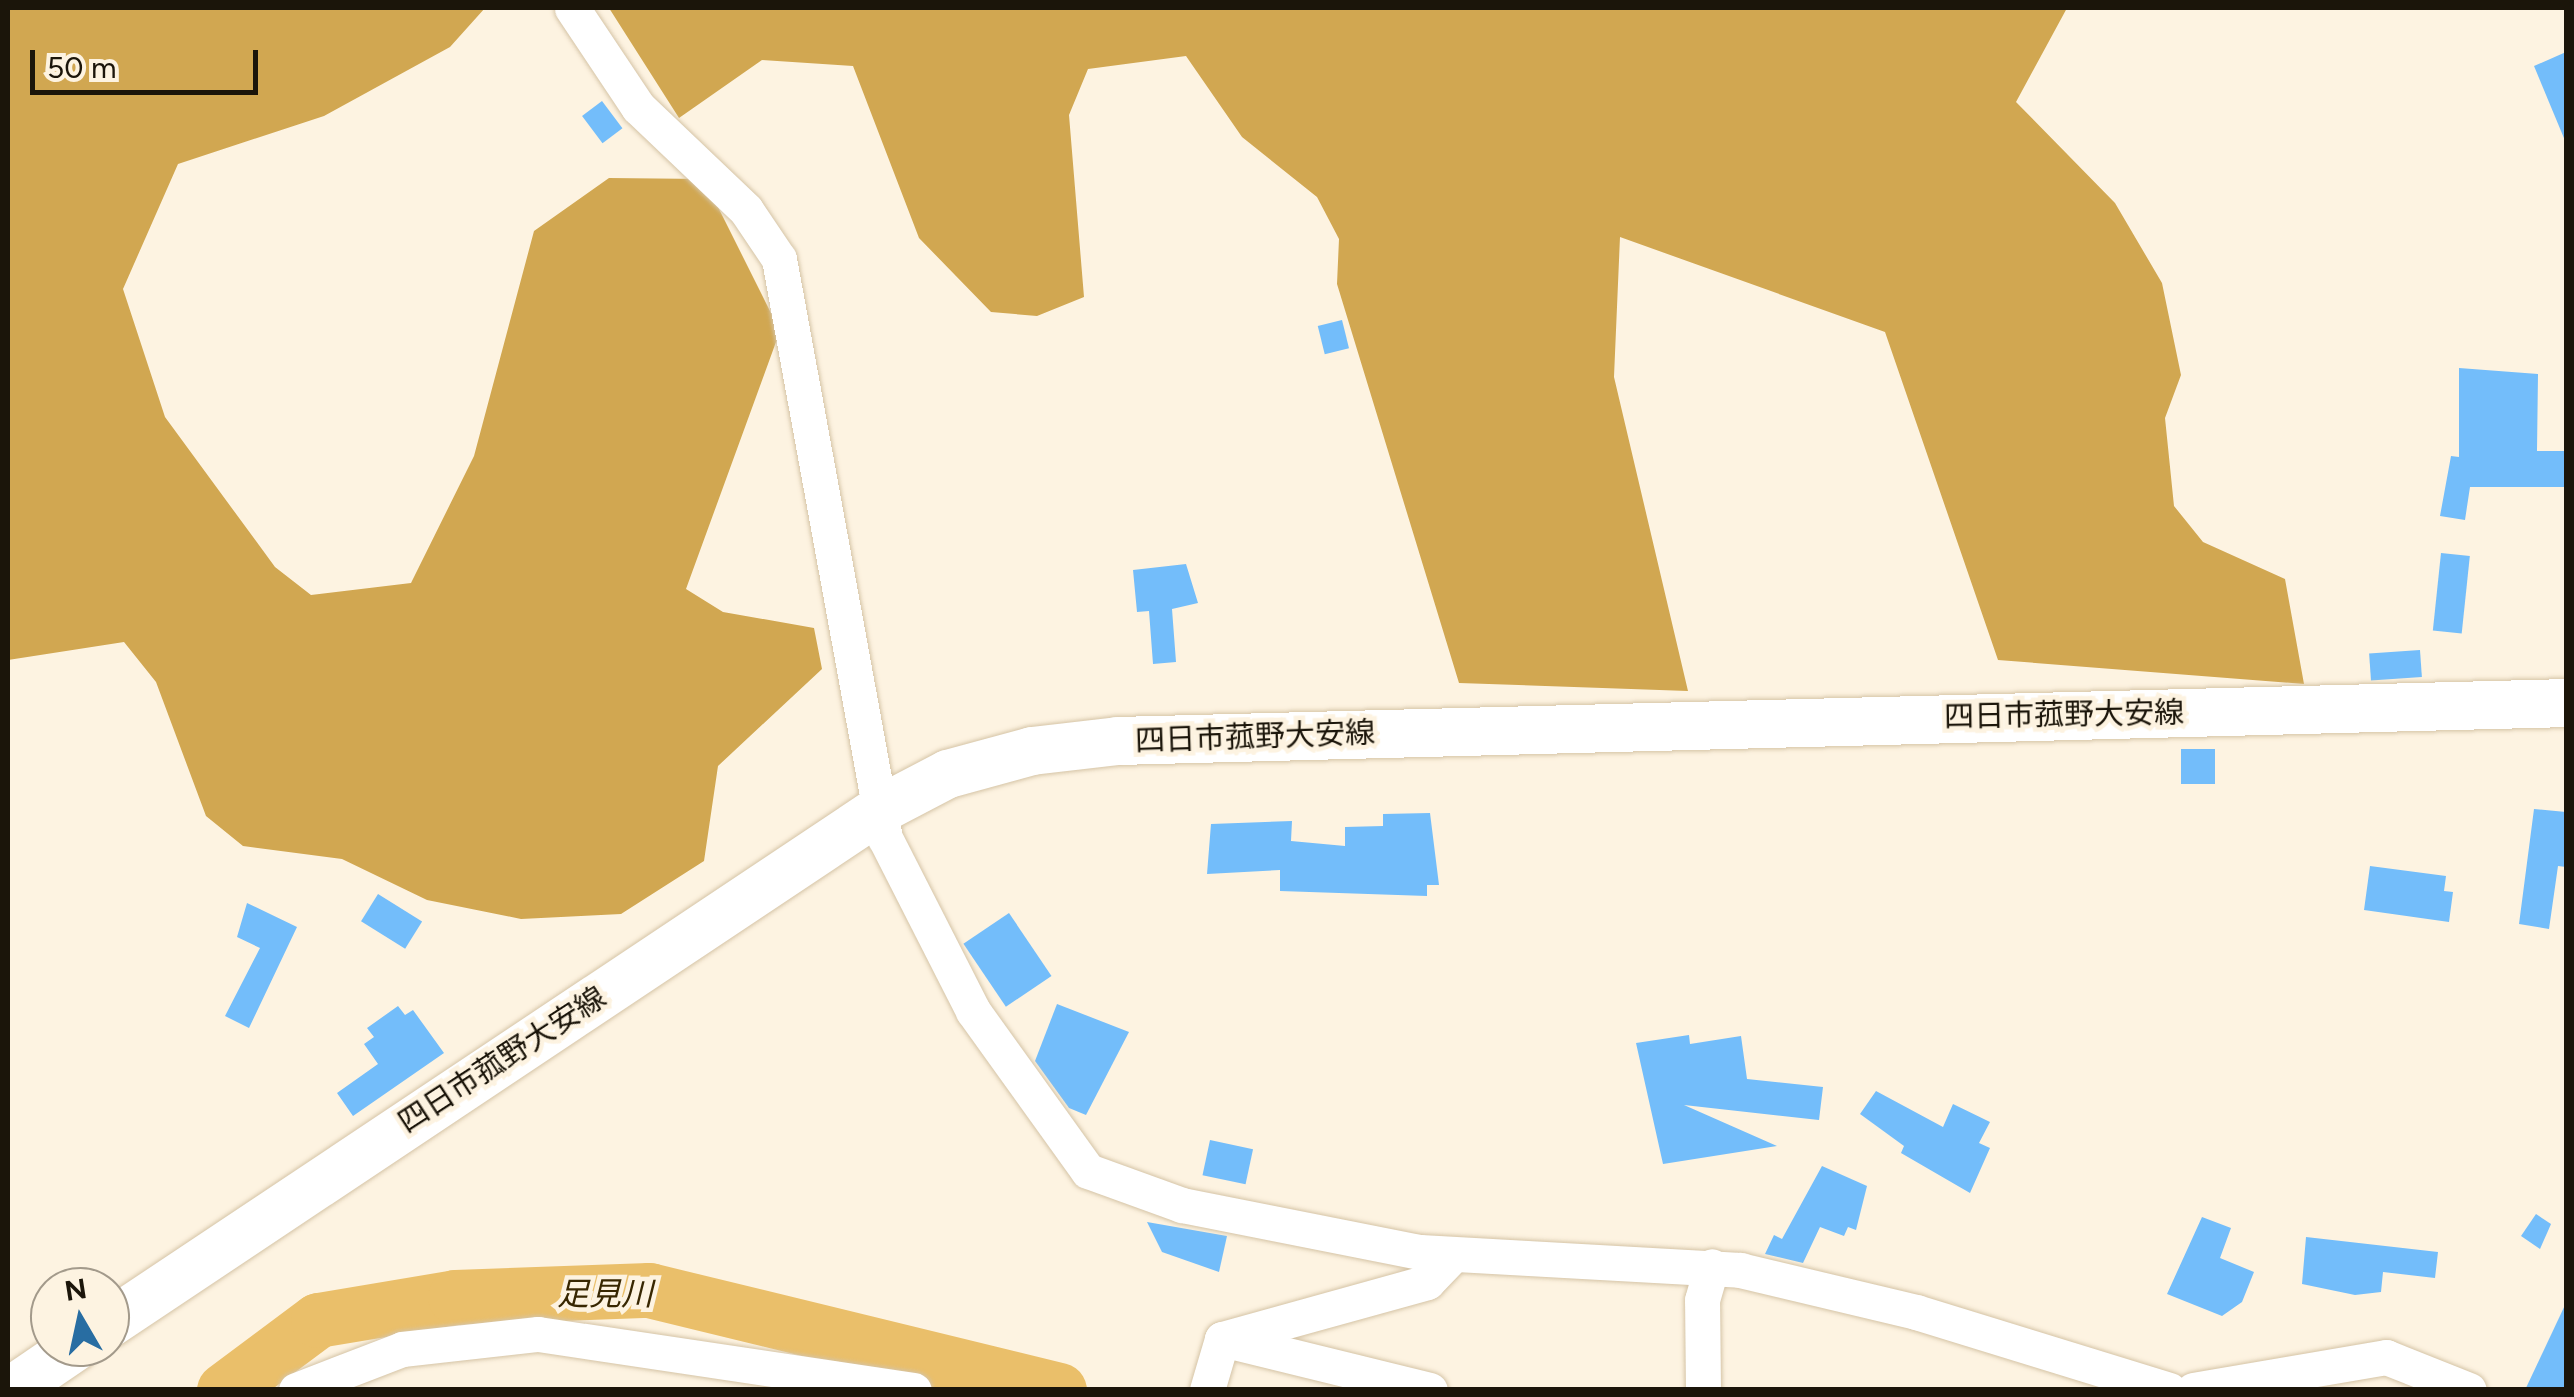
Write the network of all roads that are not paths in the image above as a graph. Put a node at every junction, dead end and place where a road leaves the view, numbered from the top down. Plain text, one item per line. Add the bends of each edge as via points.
1 (572, 8) edge
2 (2566, 703) edge
3 (880, 810) junction
4 (1453, 1255) junction
5 (1712, 1266) junction
6 (130, 1309) edge
7 (1222, 1339) junction
8 (45, 1367) edge
9 (12, 1390) edge
10 (296, 1390) edge
11 (914, 1390) edge
12 (1208, 1390) edge
13 (1430, 1390) edge
14 (1703, 1390) edge
15 (2169, 1390) edge
16 (2193, 1390) edge
17 (2469, 1390) edge

1 - 3 street via 638,107 746,210 779,260
2 - 3 main road, 四日市菰野大安線 via 1118,741 1032,751 948,774
3 - 4 street via 885,838 928,934 1033,1102 1088,1171 1216,1213
3 - 6 main road, 四日市菰野大安線
4 - 5 street
4 - 7 street via 1428,1282
5 - 14 street via 1702,1300
5 - 15 street via 1916,1312
7 - 12 street
7 - 13 street
8 - 9 main road
10 - 11 street via 402,1349 538,1334
16 - 17 street via 2386,1358

